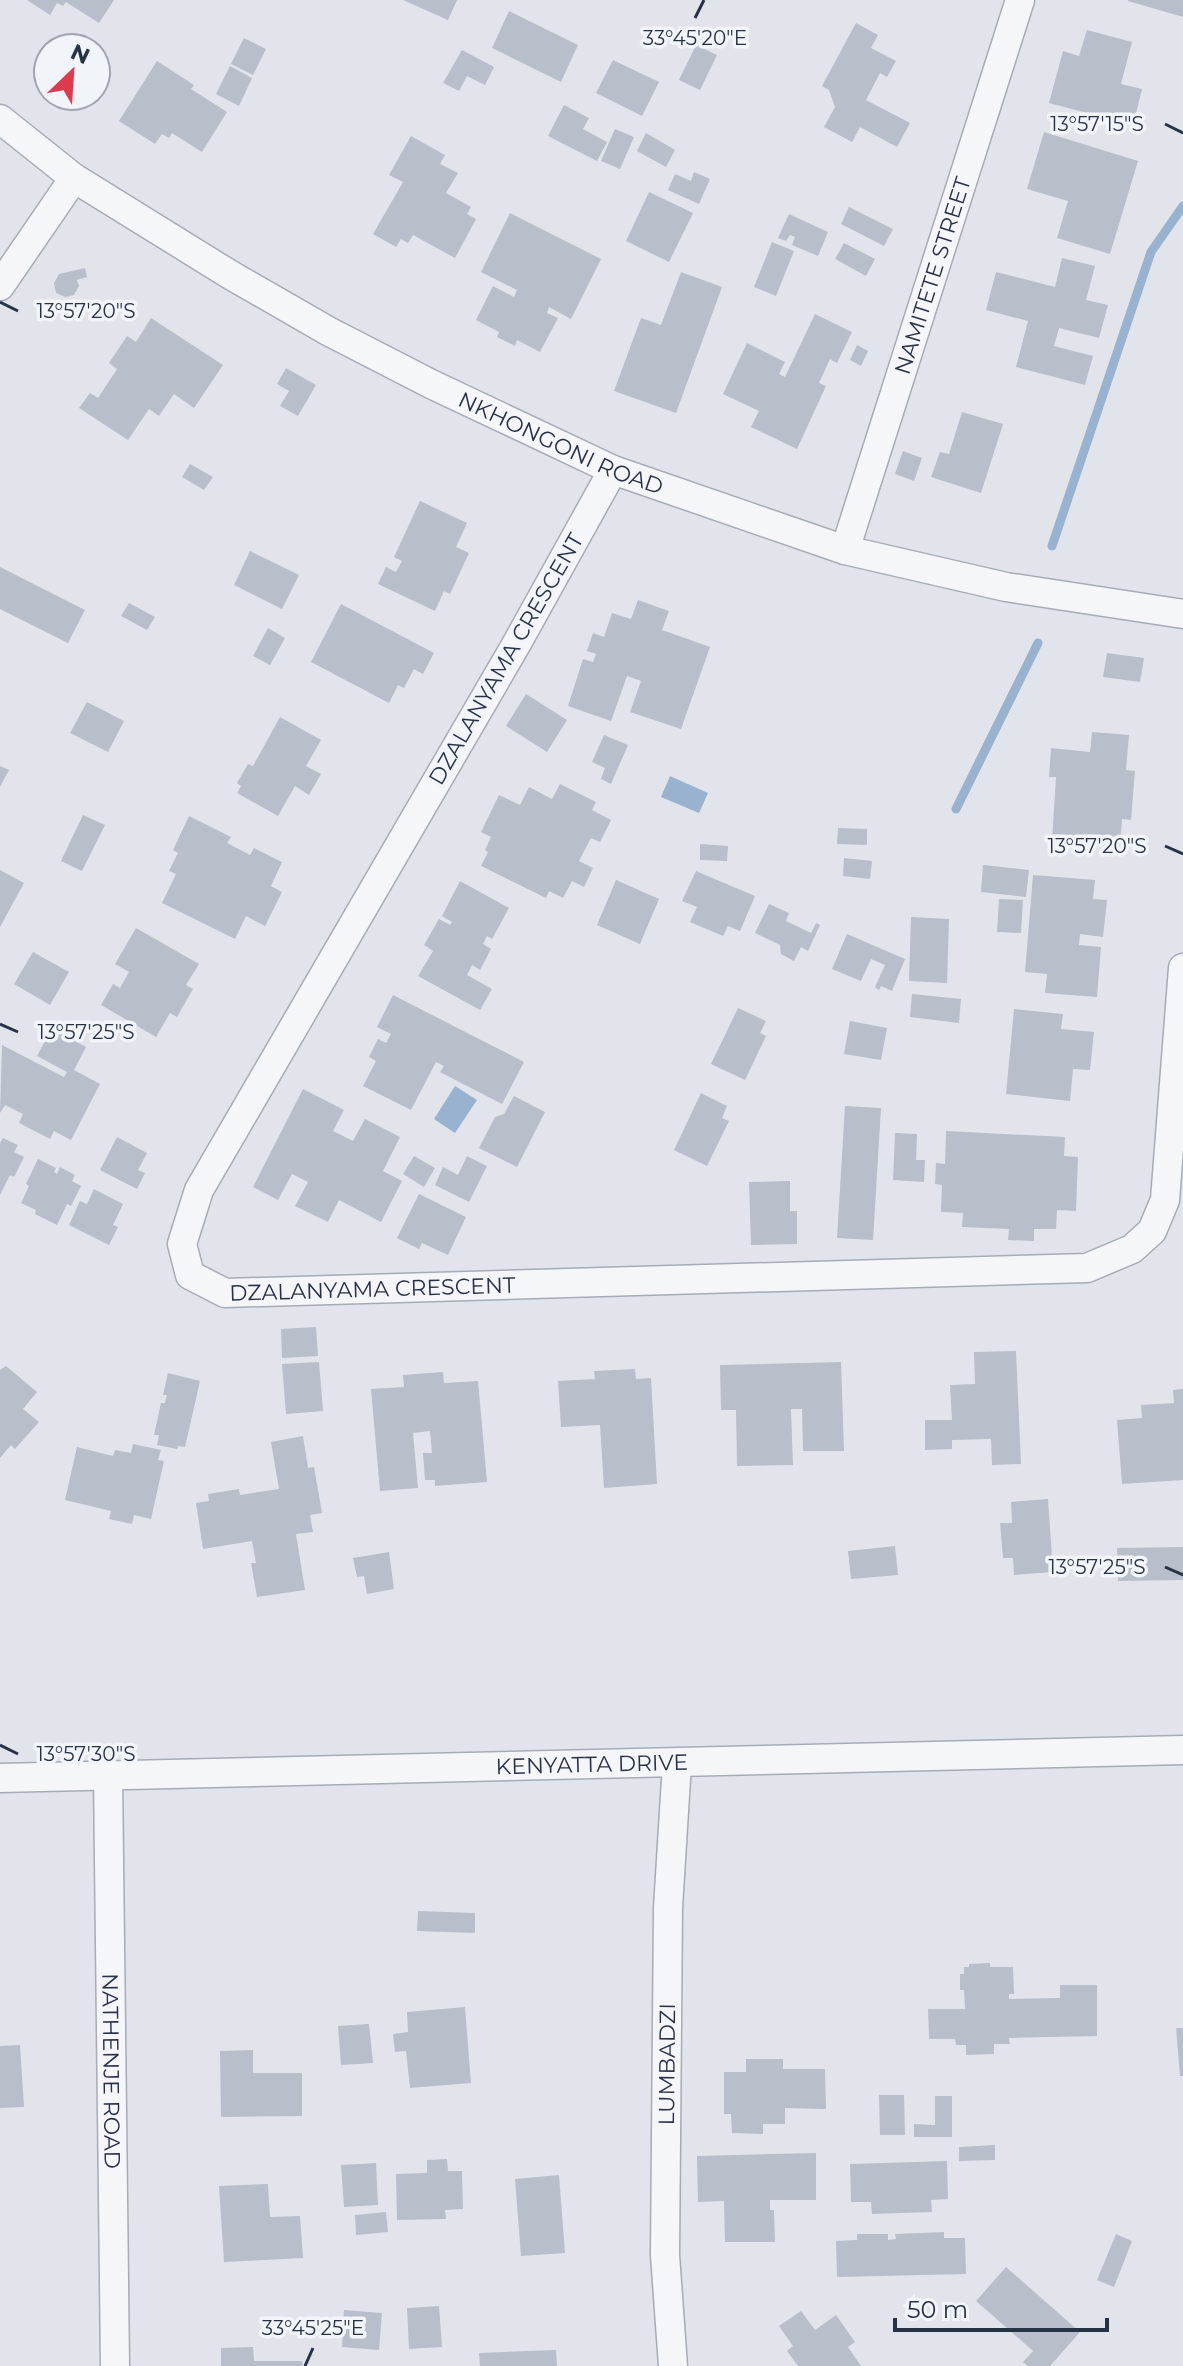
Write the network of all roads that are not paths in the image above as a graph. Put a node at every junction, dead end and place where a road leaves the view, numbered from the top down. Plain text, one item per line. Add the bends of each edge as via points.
1 (1012, 4) edge
2 (0, 119) edge
3 (74, 178) junction
4 (0, 286) edge
5 (613, 470) junction
6 (845, 550) junction
7 (1183, 614) edge
8 (1183, 968) edge
9 (1183, 1750) edge
10 (677, 1763) junction
11 (108, 1775) junction
12 (0, 1778) edge
13 (115, 2366) edge
14 (673, 2366) edge

1 - 6 street, NAMITETE STREET
2 - 3 street, NKHONGONI ROAD
3 - 4 street
3 - 5 street, NKHONGONI ROAD via 328,331
5 - 6 street, NKHONGONI ROAD
5 - 8 street, DZALANYAMA CRESCENT via 199,1190 182,1244 190,1275 225,1293 1087,1268 1132,1249 1152,1231 1165,1200
6 - 7 street, NKHONGONI ROAD via 1006,587
9 - 10 street, KENYATTA DRIVE
10 - 11 street, KENYATTA DRIVE
10 - 14 street, LUMBADZI via 668,1908 665,2255
11 - 12 street, KENYATTA DRIVE
11 - 13 street, NATHENJE ROAD

